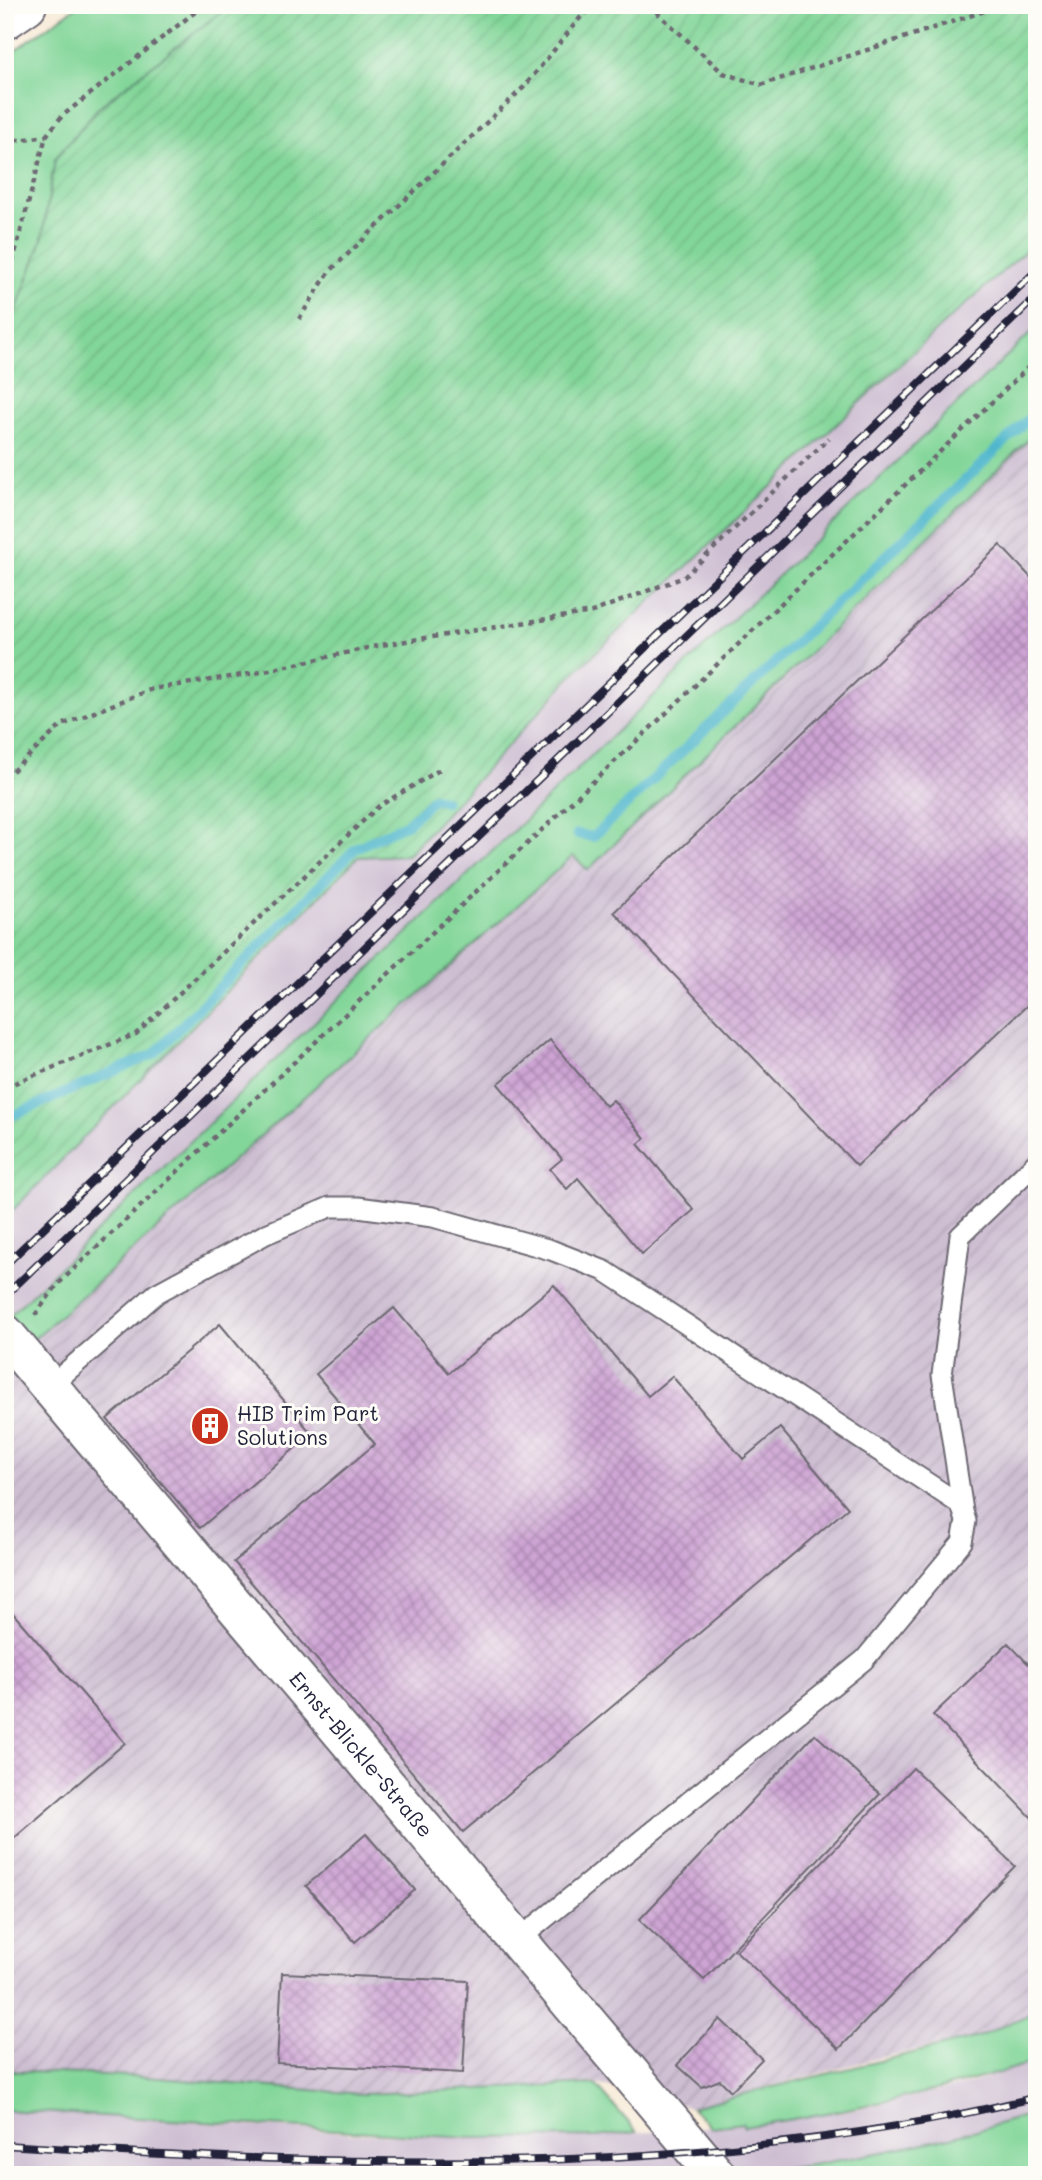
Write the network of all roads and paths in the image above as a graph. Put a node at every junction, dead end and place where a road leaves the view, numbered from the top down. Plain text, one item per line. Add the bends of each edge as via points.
1 (27, 5) edge
2 (204, 5) edge
3 (595, 5) edge
4 (649, 5) edge
5 (1003, 5) edge
6 (5, 20) edge
7 (46, 136) junction
8 (5, 142) edge
9 (5, 291) edge
10 (299, 319) dead end
11 (1037, 359) edge
12 (829, 438) dead end
13 (441, 769) dead end
14 (5, 778) edge
15 (5, 1087) edge
16 (1037, 1162) edge
17 (10, 1339) edge
18 (49, 1387) junction
19 (964, 1512) junction
20 (518, 1940) junction
21 (716, 2175) edge

1 - 6 street
2 - 7 path via 62,116
3 - 10 path via 524,87 330,272
4 - 5 path via 723,73 761,85
7 - 8 path
7 - 9 path
11 - 17 path via 80,1263
12 - 14 path via 684,576 592,612 382,645 256,673 152,689 62,725
13 - 15 path via 379,806 136,1034
16 - 19 lane via 960,1236 942,1375
17 - 18 street, Ernst-Blickle-Straße
18 - 19 lane via 158,1293 266,1234 330,1207 433,1217 551,1250 605,1271 961,1505
18 - 20 street, Ernst-Blickle-Straße
19 - 20 lane via 962,1542 864,1660
20 - 21 street, Ernst-Blickle-Straße

